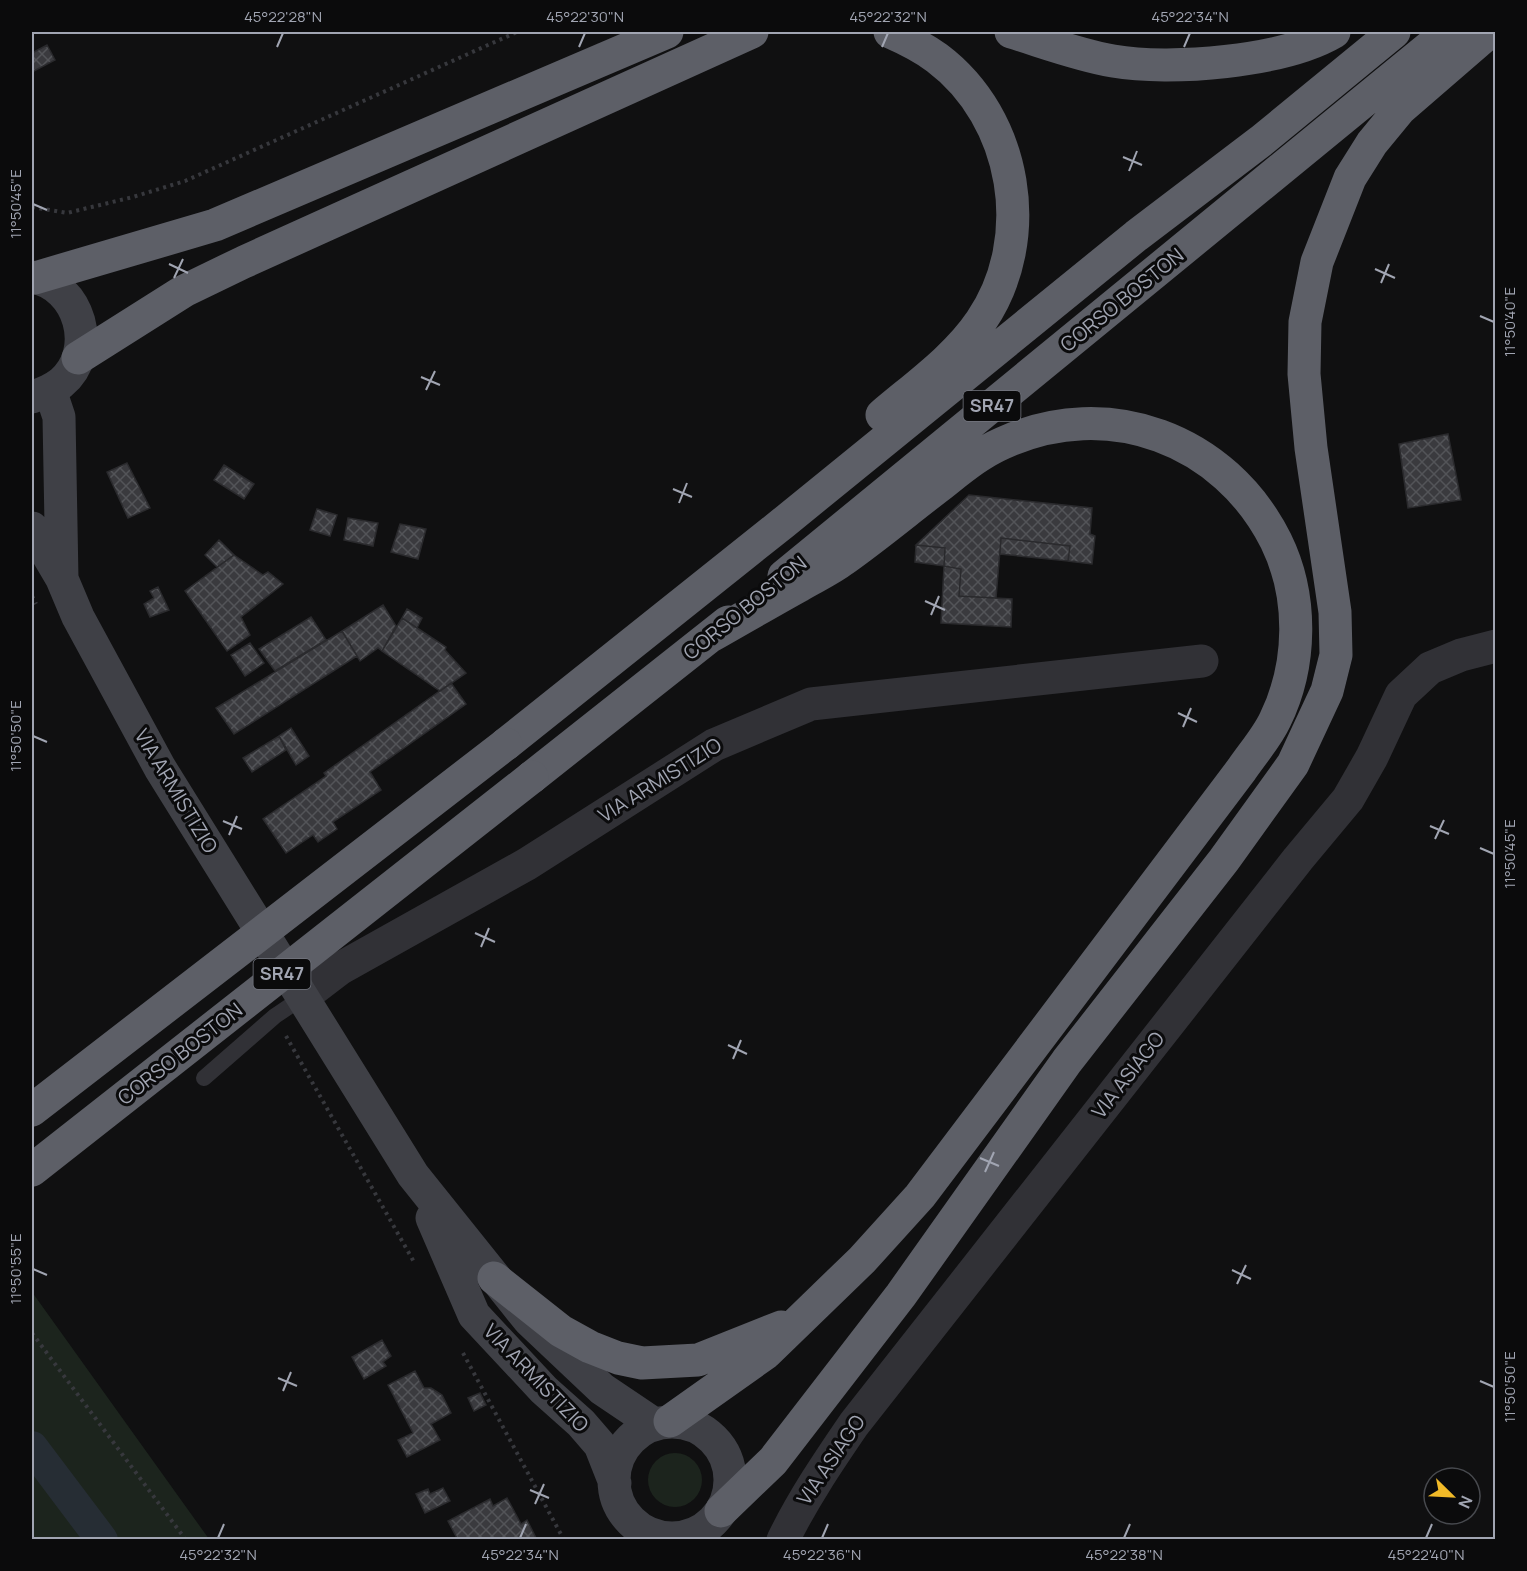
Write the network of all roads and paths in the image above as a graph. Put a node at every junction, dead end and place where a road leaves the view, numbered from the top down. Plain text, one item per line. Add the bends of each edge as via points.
1 (517, 32) edge
2 (667, 32) edge
3 (752, 32) edge
4 (890, 32) edge
5 (1011, 32) edge
6 (1334, 32) edge
7 (1394, 32) edge
8 (1448, 32) edge
9 (1489, 32) edge
10 (32, 207) edge
11 (33, 278) edge
12 (78, 358) junction
13 (41, 394) edge
14 (783, 523) junction
15 (32, 528) edge
16 (62, 579) junction
17 (32, 596) edge
18 (37, 607) dead end
19 (711, 636) junction
20 (1496, 646) edge
21 (1202, 661) dead end
22 (303, 997) junction
23 (275, 1016) junction
24 (204, 1078) dead end
25 (32, 1110) edge
26 (32, 1170) edge
27 (413, 1175) junction
28 (417, 1268) dead end
29 (494, 1278) junction
30 (802, 1318) junction
31 (32, 1333) edge
32 (462, 1351) dead end
33 (662, 1423) junction
34 (615, 1483) junction
35 (714, 1524) edge
36 (645, 1534) edge
37 (186, 1539) edge
38 (564, 1539) edge
39 (783, 1539) edge

1 - 10 path via 185,181 67,213
2 - 11 highway via 215,225
3 - 12 highway via 184,291
4 - 14 highway via 914,43 953,72 993,127 1004,154 1013,211 1006,268 996,295 965,343 796,491
5 - 6 highway via 1114,61 1168,65 1245,60
7 - 14 highway, CORSO BOSTON / SR47
8 - 19 highway, CORSO BOSTON / SR47
9 - 35 highway via 1400,109 1372,142 1350,178 1317,262 1305,322 1304,374 1335,612 1336,655 1327,692 1293,764 1224,860 1067,1062 894,1304 773,1461
11 - 12 street via 54,286 69,299 79,318 82,338
12 - 13 street via 62,382
13 - 16 street via 59,417
14 - 25 highway, CORSO BOSTON / SR47, bridge via 506,744
15 - 16 street
16 - 22 street, VIA ARMISTIZIO via 78,617 160,768
17 - 18 path
19 - 26 highway, CORSO BOSTON / SR47, bridge
19 - 30 highway via 842,561 975,458 1030,432 1091,423 1151,432 1206,459 1230,478 1251,500 1272,534 1290,580 1295,609 1293,667 1286,695 1242,769 920,1196
20 - 39 street, VIA ASIAGO via 1430,668 1401,695 1348,799 854,1424 822,1470
21 - 22 street, VIA ARMISTIZIO via 811,704 714,745 526,864 341,968
22 - 23 lane, VIA ARMISTIZIO
22 - 27 street, VIA ARMISTIZIO
23 - 24 lane, VIA ARMISTIZIO
23 - 28 path
27 - 29 street, VIA ARMISTIZIO
27 - 34 street, VIA ARMISTIZIO via 474,1315 600,1445
29 - 30 highway via 561,1331 590,1347 642,1363 698,1360
29 - 33 street, VIA ARMISTIZIO via 574,1365 602,1389
30 - 33 highway via 766,1353
31 - 37 path
32 - 38 path
33 - 34 street via 643,1429 625,1446 615,1470
33 - 35 street, VIA ARMISTIZIO via 686,1423 701,1429 723,1450 731,1481
34 - 36 street, VIA ARMISTIZIO via 618,1501
35 - 36 street, VIA ARMISTIZIO via 683,1537

